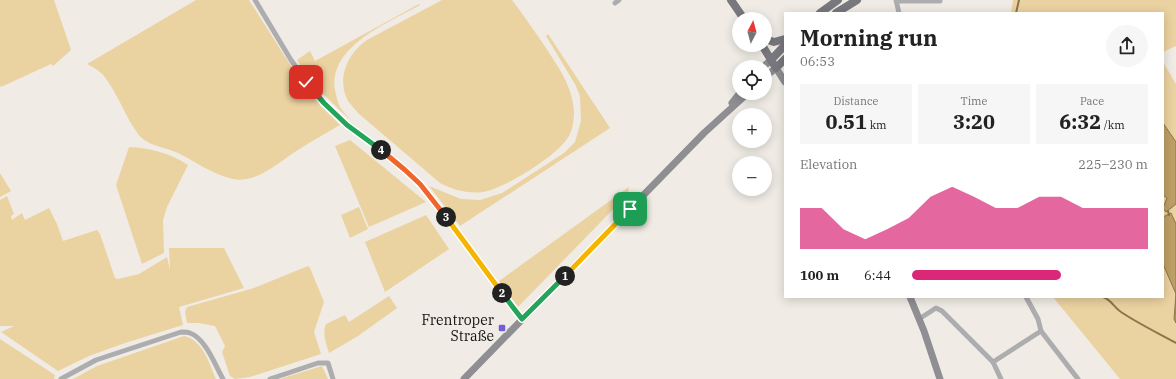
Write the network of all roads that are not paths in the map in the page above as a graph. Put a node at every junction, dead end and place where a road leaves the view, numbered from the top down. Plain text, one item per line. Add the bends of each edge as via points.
1 (255, 0) edge
2 (731, 0) edge
3 (838, 0) edge
4 (857, 0) edge
5 (896, 1) edge
6 (940, 1) dead end
7 (739, 12) edge
8 (821, 12) edge
9 (838, 12) edge
10 (899, 12) edge
11 (784, 39) edge
12 (772, 42) edge
13 (784, 46) edge
14 (766, 52) edge
15 (770, 60) joint
16 (784, 61) edge
17 (772, 63) edge
18 (776, 68) junction
19 (772, 71) edge
20 (784, 80) edge
21 (734, 100) edge
22 (741, 100) edge
23 (717, 122) junction
24 (910, 298) edge
25 (1027, 298) edge
26 (522, 319) junction
27 (919, 319) junction
28 (1041, 331) junction
29 (993, 362) junction
30 (61, 379) edge
31 (222, 379) edge
32 (270, 379) edge
33 (333, 379) edge
34 (464, 379) edge
35 (940, 379) edge
36 (1001, 379) edge
37 (1078, 379) edge

1 - 26 street via 306,82 347,125 420,184
2 - 7 main road
3 - 8 main road
4 - 9 main road
5 - 6 street
5 - 10 street
11 - 12 main road
13 - 15 main road
14 - 15 main road
16 - 18 main road
17 - 18 main road
18 - 19 main road
18 - 20 main road
21 - 23 main road
22 - 23 main road
23 - 26 main road
24 - 27 main road
25 - 28 street via 1038,318
26 - 34 main road
27 - 29 street via 936,308 939,309
27 - 35 main road
28 - 29 street
28 - 37 street
29 - 36 street
30 - 31 street via 96,360 181,332 190,333 206,348
32 - 33 street via 318,362 328,363

